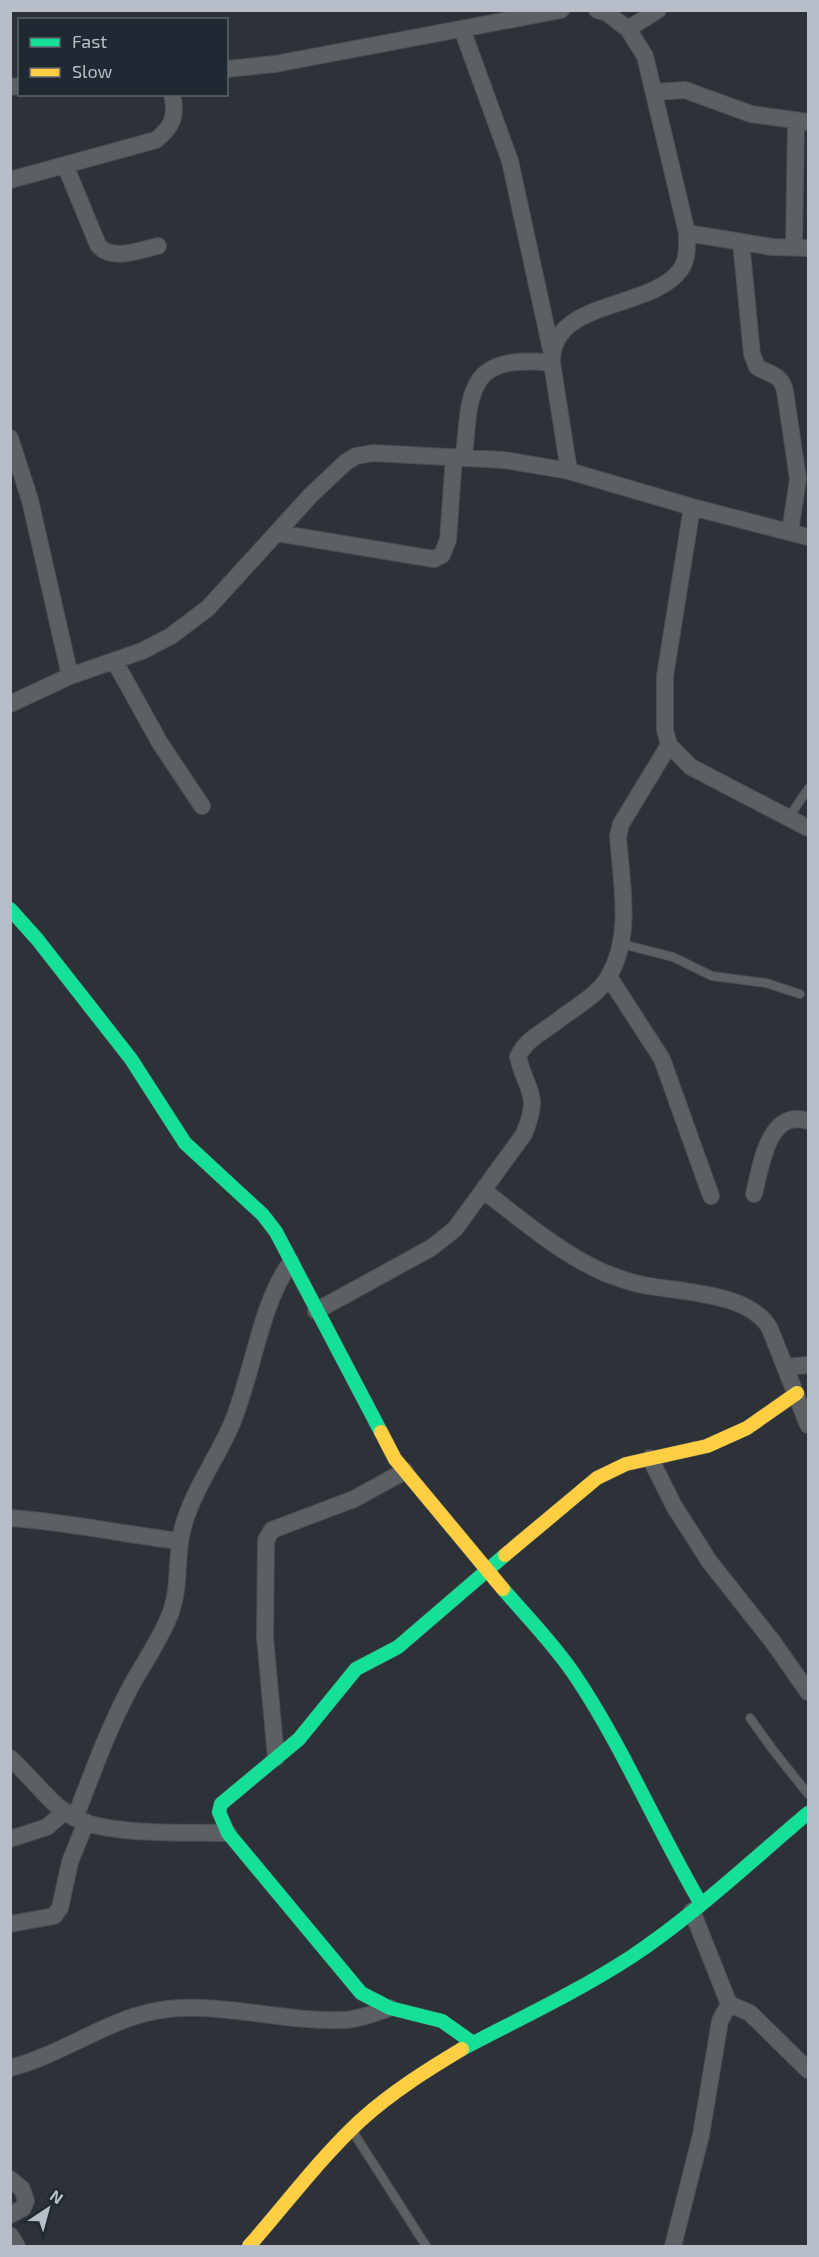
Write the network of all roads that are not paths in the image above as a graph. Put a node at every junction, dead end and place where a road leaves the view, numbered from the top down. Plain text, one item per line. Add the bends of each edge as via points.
1 (561, 10) edge
2 (597, 10) edge
3 (658, 10) edge
4 (627, 28) junction
5 (462, 29) junction
6 (228, 69) edge
7 (655, 92) junction
8 (172, 96) edge
9 (802, 121) edge
10 (65, 165) junction
11 (10, 180) edge
12 (687, 233) junction
13 (741, 242) junction
14 (158, 246) dead end
15 (801, 248) edge
16 (552, 358) junction
17 (10, 438) edge
18 (459, 458) junction
19 (569, 471) junction
20 (692, 507) junction
21 (790, 532) junction
22 (277, 533) junction
23 (808, 537) edge
24 (115, 662) junction
25 (70, 676) junction
26 (10, 704) edge
27 (669, 745) junction
28 (808, 789) edge
29 (202, 806) dead end
30 (789, 817) junction
31 (808, 828) edge
32 (10, 909) edge
33 (622, 944) junction
34 (609, 977) junction
35 (800, 994) dead end
36 (808, 1121) edge
37 (484, 1191) junction
38 (754, 1194) dead end
39 (711, 1196) dead end
40 (291, 1262) junction
41 (316, 1311) junction
42 (808, 1365) edge
43 (786, 1367) junction
44 (797, 1393) junction
45 (808, 1425) edge
46 (650, 1458) junction
47 (405, 1471) junction
48 (10, 1518) edge
49 (179, 1541) junction
50 (488, 1570) junction
51 (808, 1692) edge
52 (750, 1718) dead end
53 (10, 1758) edge
54 (276, 1758) junction
55 (808, 1794) edge
56 (808, 1813) edge
57 (76, 1817) junction
58 (228, 1833) junction
59 (10, 1839) edge
60 (697, 1907) junction
61 (10, 1924) edge
62 (729, 2004) junction
63 (390, 2008) junction
64 (473, 2043) junction
65 (10, 2068) edge
66 (808, 2070) edge
67 (351, 2130) junction
68 (10, 2179) edge
69 (10, 2215) edge
70 (10, 2235) edge
71 (17, 2247) edge
72 (249, 2247) edge
73 (426, 2247) edge
74 (673, 2247) edge

1 - 5 street
2 - 4 street
3 - 4 street
4 - 7 street via 645,56
5 - 6 street via 275,64
5 - 16 street via 510,161
7 - 9 street via 685,90 751,114
7 - 12 street
8 - 10 street via 174,122 156,140
9 - 15 street
10 - 11 street
10 - 14 street via 104,252
12 - 13 street
12 - 16 street via 686,255 672,279 646,293 577,318 565,329
13 - 15 street
13 - 21 street via 752,354 757,367 782,380 785,391 798,479
16 - 18 street via 499,364 482,377 470,400
16 - 19 street
17 - 25 street via 30,500
18 - 19 street via 504,460
18 - 22 street via 373,453 356,456 311,495
18 - 22 street via 448,540 442,555 434,558
19 - 20 street
20 - 21 street
20 - 27 street via 665,676 665,730
21 - 23 street
22 - 24 street via 195,619 171,636
24 - 25 street
24 - 29 street via 160,743
25 - 26 street
27 - 30 street via 691,767
27 - 33 street via 621,824 618,836
28 - 30 lane
30 - 31 street
32 - 40 main road via 130,1059 185,1143 263,1215
33 - 34 street
33 - 35 lane via 673,957 712,976 766,983
34 - 37 street via 521,1049 518,1057 531,1087 531,1118
34 - 39 street via 662,1059
36 - 38 street via 784,1121 775,1131 761,1163
37 - 41 street via 459,1225 431,1248
37 - 43 street via 554,1243 606,1273 647,1286 730,1301 753,1311 766,1321
40 - 41 main road
40 - 49 street via 277,1281 247,1386 192,1500
41 - 47 main road via 382,1437
42 - 43 street
43 - 44 street
44 - 45 street
44 - 46 main road via 747,1428 707,1446
46 - 50 main road via 597,1478
46 - 51 street via 708,1561
47 - 50 main road
47 - 54 street via 354,1499 272,1530 266,1540 265,1637
48 - 49 street via 55,1521
49 - 57 street via 178,1585 164,1633 116,1717
50 - 54 main road via 398,1647 356,1668 299,1739
50 - 60 main road via 586,1691 630,1766
52 - 55 lane
53 - 57 street
54 - 58 main road via 221,1804 219,1812
56 - 60 main road
57 - 58 street via 121,1828
57 - 59 street
57 - 61 street via 60,1908 54,1916
58 - 63 main road via 357,1988
60 - 62 street
60 - 64 main road via 606,1973
62 - 66 street via 750,2013
62 - 74 street via 720,2021 703,2127
63 - 64 main road via 442,2021
63 - 65 street via 343,2020 215,2008 165,2009 137,2016 46,2057
64 - 67 main road via 403,2085
67 - 72 main road
67 - 73 lane
68 - 69 street via 22,2189 26,2201 23,2208
70 - 71 street

